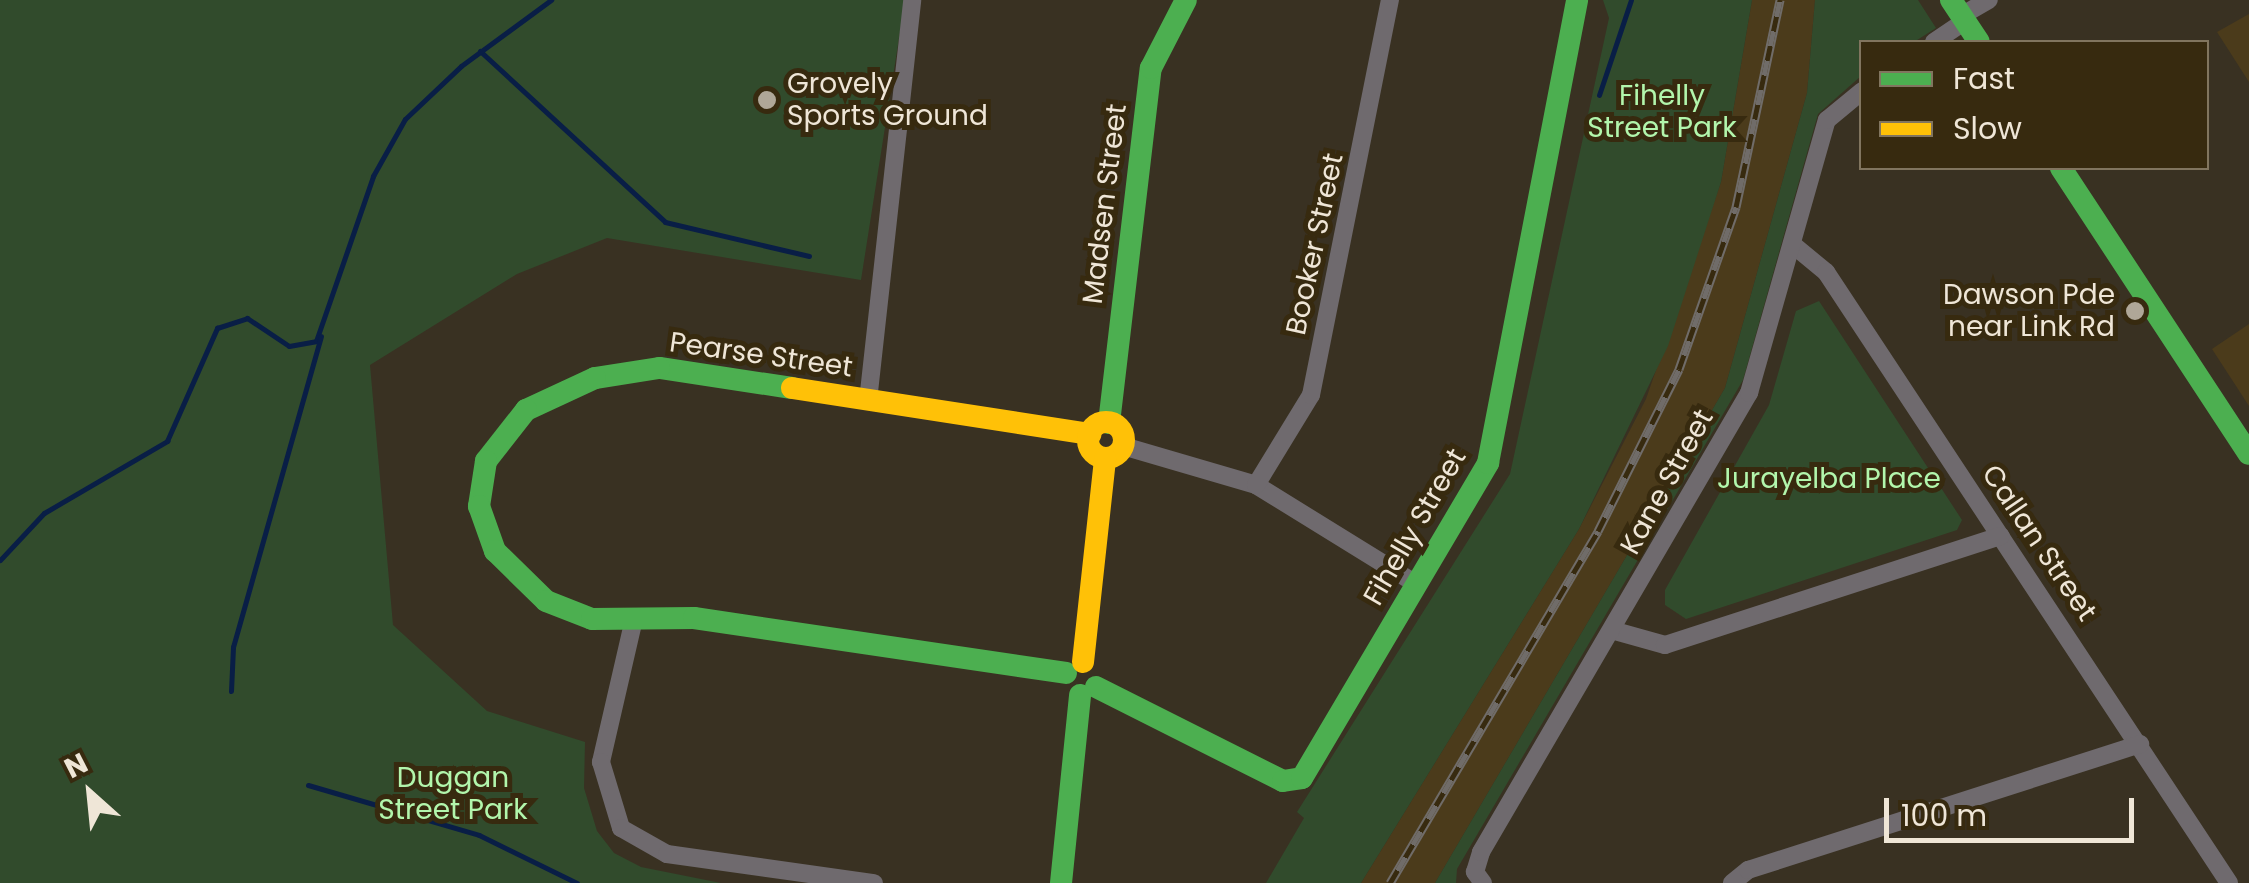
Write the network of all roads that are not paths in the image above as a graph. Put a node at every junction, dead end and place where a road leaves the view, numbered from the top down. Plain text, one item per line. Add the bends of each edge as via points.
1 (912, 0) edge
2 (1186, 0) edge
3 (1390, 0) edge
4 (1577, 0) edge
5 (1989, 0) edge
6 (1959, 12) edge
7 (1936, 40) edge
8 (1978, 40) edge
9 (1859, 93) edge
10 (2062, 170) edge
11 (1792, 244) junction
12 (868, 401) junction
13 (1099, 428) junction
14 (1114, 452) junction
15 (2249, 454) edge
16 (1256, 485) junction
17 (2001, 536) junction
18 (1418, 585) junction
19 (634, 619) junction
20 (1615, 631) junction
21 (1074, 667) junction
22 (1088, 691) junction
23 (2140, 744) junction
24 (871, 883) edge
25 (1061, 883) edge
26 (1483, 883) edge
27 (1732, 883) edge
28 (2228, 883) edge

1 - 12 street
2 - 13 street, Madsen Street via 1151,68
3 - 16 street, Booker Street via 1311,395
4 - 18 street, Fihelly Street via 1491,453
5 - 6 street
6 - 7 street
6 - 8 street
9 - 11 street, Kane Street via 1827,120
10 - 15 street
11 - 17 street, Callan Street via 1826,272
11 - 20 street, Kane Street via 1749,392
12 - 13 street, Pearse Street
12 - 19 street, Pearse Street via 659,368 595,378 526,410 486,461 480,506 494,551 546,601 592,619
13 - 14 street via 1120,430
13 - 14 street via 1090,449
14 - 16 street
14 - 21 street
16 - 18 street
17 - 20 street via 1666,645
17 - 23 street, Callan Street
18 - 22 street, Fihelly Street via 1302,778 1283,781
19 - 21 street, Pearse Street via 694,618
19 - 24 street via 601,762 621,828 668,854
20 - 26 street, Kane Street via 1481,852 1476,872
21 - 22 street via 1067,687
22 - 25 street
23 - 27 street via 1748,870
23 - 28 street, Callan Street

